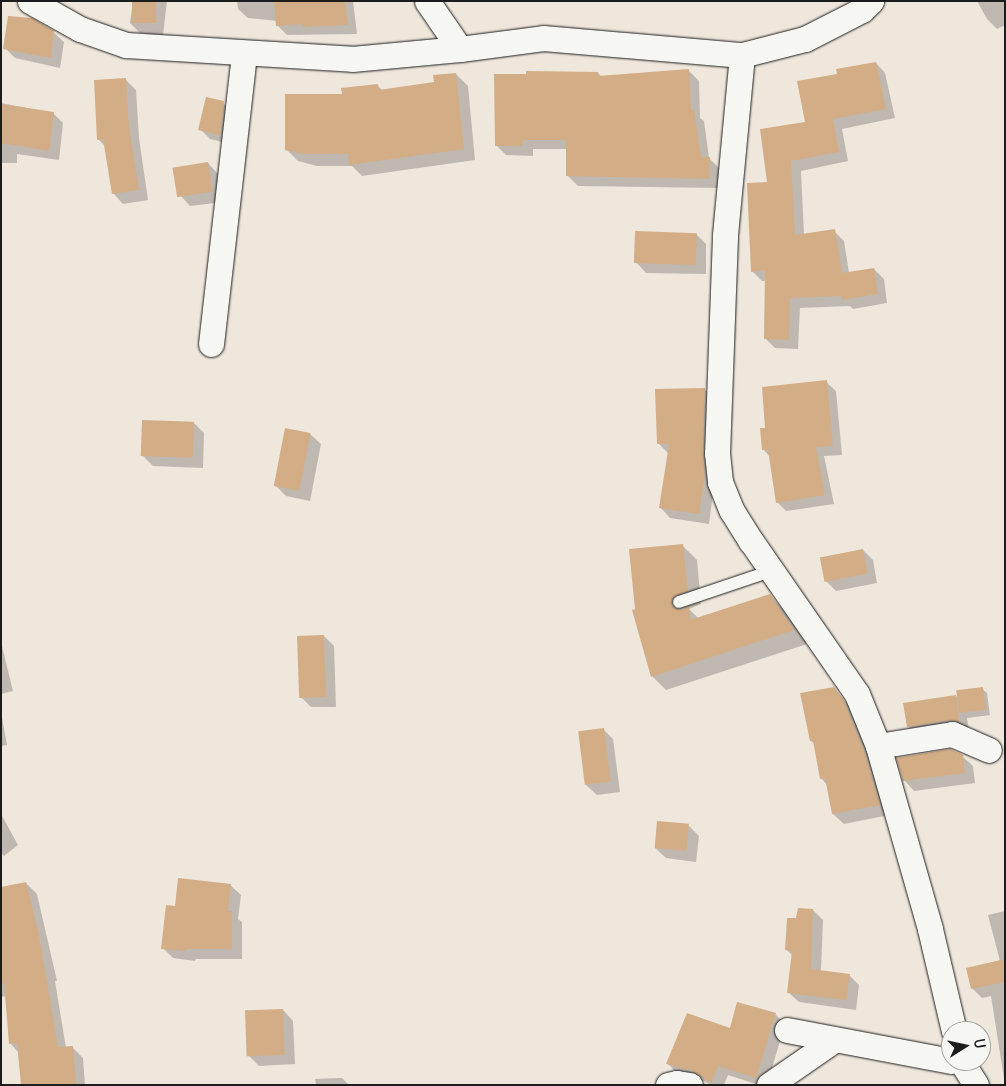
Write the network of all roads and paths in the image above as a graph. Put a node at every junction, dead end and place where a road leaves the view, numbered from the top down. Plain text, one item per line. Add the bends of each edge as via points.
1 (30, 1) edge
2 (427, 1) edge
3 (871, 1) edge
4 (460, 49) junction
5 (244, 53) junction
6 (742, 55) junction
7 (211, 344) dead end
8 (770, 571) junction
9 (679, 602) dead end
10 (878, 746) junction
11 (989, 750) dead end
12 (952, 1021) edge
13 (787, 1030) dead end
14 (834, 1040) junction
15 (941, 1058) edge
16 (964, 1071) edge
17 (668, 1085) edge
18 (690, 1085) edge
19 (769, 1085) edge
20 (976, 1085) edge

1 - 5 street via 80,29 126,45
2 - 4 street
3 - 6 street via 862,10 805,39
4 - 5 street via 352,59
4 - 6 street via 543,38
5 - 7 street
6 - 8 street via 725,236 717,453 720,482 732,511
8 - 9 lane
8 - 10 street via 857,694
10 - 11 street via 952,734
10 - 12 street via 930,929
13 - 14 street
14 - 15 street
14 - 19 street
16 - 20 street
17 - 18 street

